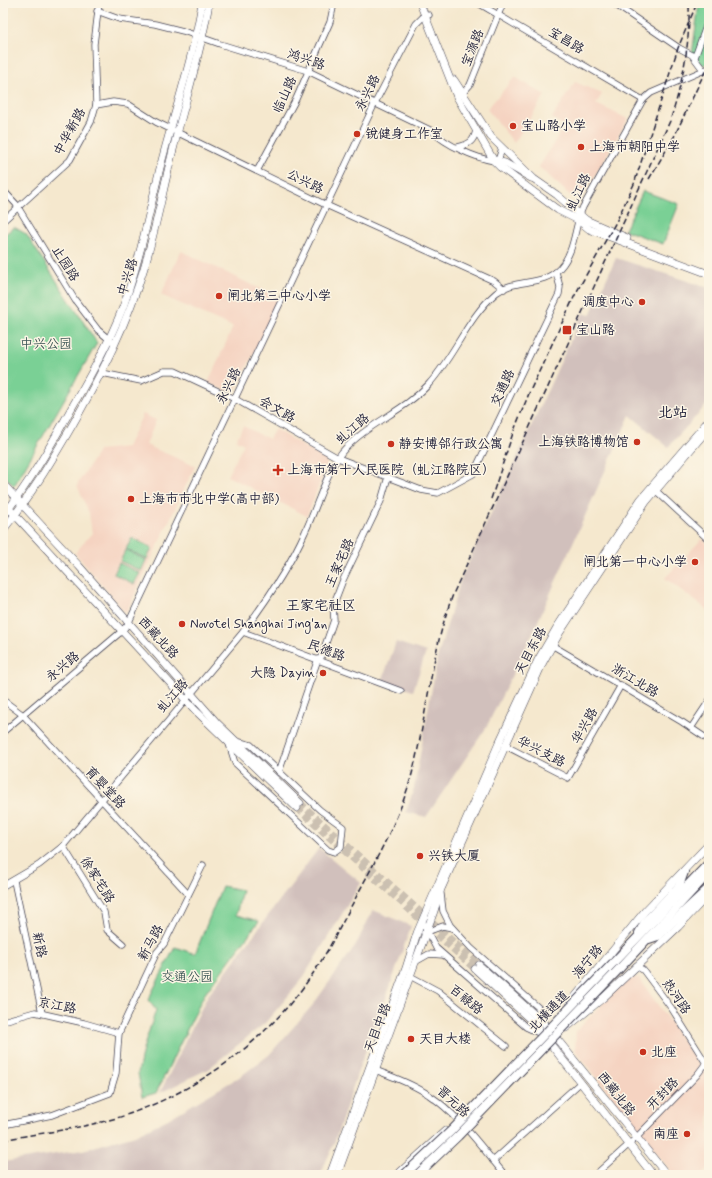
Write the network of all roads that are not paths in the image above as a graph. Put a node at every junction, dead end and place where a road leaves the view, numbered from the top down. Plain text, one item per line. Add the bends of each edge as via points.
1 (99, 3) edge
2 (202, 3) edge
3 (209, 3) edge
4 (334, 3) edge
5 (420, 3) edge
6 (425, 3) edge
7 (478, 3) edge
8 (503, 3) edge
9 (613, 3) edge
10 (97, 11) junction
11 (499, 14) junction
12 (427, 16) junction
13 (709, 18) edge
14 (200, 36) junction
15 (695, 58) junction
16 (706, 69) edge
17 (308, 71) junction
18 (460, 96) junction
19 (643, 100) junction
20 (375, 103) junction
21 (96, 105) junction
22 (174, 130) junction
23 (476, 130) junction
24 (458, 147) junction
25 (502, 148) junction
26 (494, 161) junction
27 (257, 171) junction
28 (534, 179) junction
29 (3, 190) edge
30 (326, 205) junction
31 (18, 208) junction
32 (579, 217) junction
33 (3, 221) edge
34 (709, 270) edge
35 (556, 272) junction
36 (709, 274) edge
37 (504, 289) junction
38 (113, 342) junction
39 (102, 373) junction
40 (235, 399) junction
41 (709, 420) edge
42 (709, 428) edge
43 (338, 458) junction
44 (388, 478) junction
45 (3, 484) edge
46 (653, 489) junction
47 (438, 493) joint
48 (17, 499) junction
49 (3, 502) edge
50 (23, 506) junction
51 (9, 508) junction
52 (15, 515) junction
53 (3, 516) edge
54 (3, 530) edge
55 (709, 540) edge
56 (128, 624) junction
57 (122, 631) junction
58 (243, 632) junction
59 (550, 644) junction
60 (319, 660) junction
61 (621, 685) junction
62 (401, 691) dead end
63 (190, 693) junction
64 (185, 699) junction
65 (3, 700) edge
66 (709, 701) edge
67 (23, 715) junction
68 (691, 728) junction
69 (3, 732) edge
70 (709, 740) edge
71 (231, 742) junction
72 (504, 746) junction
73 (279, 772) junction
74 (568, 778) joint
75 (101, 800) junction
76 (299, 806) tunnel mouth
77 (709, 844) edge
78 (62, 846) junction
79 (709, 862) edge
80 (203, 865) dead end
81 (684, 872) junction
82 (709, 873) edge
83 (14, 881) junction
84 (3, 886) edge
85 (709, 888) edge
86 (441, 889) junction
87 (188, 894) junction
88 (709, 894) edge
89 (422, 921) junction
90 (436, 928) junction
91 (453, 930) junction
92 (426, 932) junction
93 (415, 937) junction
94 (647, 940) junction
95 (432, 942) junction
96 (123, 944) dead end
97 (632, 945) junction
98 (446, 956) junction
99 (415, 962) junction
100 (616, 966) junction
101 (636, 966) junction
102 (410, 976) junction
103 (42, 1013) junction
104 (3, 1021) edge
105 (547, 1027) junction
106 (119, 1033) junction
107 (541, 1034) junction
108 (556, 1038) junction
109 (550, 1044) junction
110 (506, 1046) dead end
111 (708, 1064) edge
112 (372, 1069) junction
113 (580, 1083) junction
114 (457, 1120) junction
115 (3, 1125) edge
116 (466, 1130) junction
117 (636, 1138) junction
118 (629, 1145) junction
119 (493, 1161) junction
120 (330, 1175) edge
121 (337, 1175) edge
122 (397, 1175) edge
123 (404, 1175) edge
124 (417, 1175) edge
125 (420, 1175) edge
126 (505, 1175) edge
127 (595, 1175) edge
128 (653, 1175) edge
129 (667, 1175) edge

1 - 10 street, 中华新路
2 - 14 main road, 中兴路
3 - 14 main road, 中兴路
4 - 17 street, 临山路 via 330,22
5 - 12 main road
6 - 12 main road
7 - 11 street, 宝昌路
8 - 11 street, 宝源路
9 - 15 street
10 - 14 street, 鸿兴路 via 119,19 155,24
10 - 21 street, 中华新路 via 94,44
11 - 18 street, 宝源路 via 470,85
11 - 19 street, 宝昌路
12 - 18 main road
12 - 20 street, 永兴路 via 416,24
13 - 15 street
14 - 17 street, 鸿兴路
14 - 22 main road, 中兴路
15 - 16 street
16 - 19 street, 虬江路 via 651,93
17 - 20 street, 鸿兴路
17 - 27 street, 临山路 via 288,116
18 - 23 main road
18 - 25 main road
19 - 32 street, 虬江路 via 598,177
20 - 24 street, 鸿兴路
20 - 30 street, 永兴路
21 - 22 street, 公兴路 via 121,102
21 - 31 street, 中华新路 via 92,122 70,160
22 - 27 street, 公兴路
22 - 38 main road, 中兴路
23 - 24 street via 471,142
23 - 26 main road
24 - 26 street, 鸿兴路 via 480,158
25 - 26 street via 500,158
25 - 28 main road
26 - 28 main road via 505,163
26 - 32 main road via 558,210
27 - 30 street, 公兴路
28 - 32 main road
29 - 31 street, 止园路
30 - 37 street, 公兴路 via 494,281
30 - 40 street, 永兴路
31 - 33 street, 中华新路
31 - 38 street, 止园路 via 78,305 98,330
32 - 34 main road via 664,255
32 - 35 street, 虬江路 via 574,240 562,266
32 - 36 main road via 589,229
35 - 37 street, 虬江路 via 539,280
35 - 47 street, 交通路 via 559,294 473,474
37 - 43 street, 虬江路 via 497,292 482,308 428,385 358,436
38 - 39 main road, 中兴路
38 - 48 main road, 中兴路
39 - 40 street, 会文路 via 141,380 171,370
39 - 50 main road, 中兴路 via 64,442
40 - 43 street, 会文路
40 - 56 street, 永兴路
41 - 46 main road, 天目东路
42 - 46 main road, 天目东路
43 - 44 street, 会文路
43 - 58 street, 虬江路 via 304,534 284,571
44 - 47 street, 会文路 via 421,490
44 - 60 street, 王家宅路 via 382,501 350,563 338,593 333,608 335,617
45 - 48 main road, 西藏北路
46 - 55 street
46 - 59 main road, 天目东路 via 641,499
48 - 50 main road, 西藏北路
48 - 51 main road, 中兴路
49 - 51 main road, 西藏北路
50 - 52 main road, 中兴路
50 - 56 main road, 西藏北路
51 - 52 main road, 西藏北路
51 - 53 main road, 中兴路
52 - 54 main road, 中兴路
52 - 57 main road, 西藏北路
56 - 57 street, 永兴路
56 - 63 main road, 西藏北路
57 - 64 main road, 西藏北路
57 - 67 street, 永兴路
58 - 60 street, 民德路
58 - 63 street, 虬江路
59 - 61 street, 浙江北路
59 - 72 main road, 天目东路
59 - 89 main road, 天目东路 via 505,729
60 - 62 street, 民德路
60 - 73 street, 王家宅路
61 - 68 street, 浙江北路
61 - 74 street, 华兴路
63 - 64 street, 虬江路
63 - 71 main road, 西藏北路
64 - 71 main road, 西藏北路
64 - 75 street, 虬江路
65 - 67 street, 育婴堂路
66 - 68 street
67 - 69 street, 永兴路
67 - 75 street, 育婴堂路
68 - 70 street, 浙江北路
71 - 73 street via 251,745
71 - 73 street via 235,763 328,850 334,852 339,849 343,843 343,828
71 - 76 main road, 西藏北路
72 - 74 street, 华兴支路
72 - 86 main road, 天目东路
75 - 78 street, 虬江路
75 - 87 street, 育婴堂路
77 - 81 main road, 海宁路
78 - 83 street, 虬江路
78 - 96 street, 徐家宅路 via 104,912 107,930
79 - 97 highway, 北横通道
80 - 87 street, 新马路
81 - 97 highway via 679,886 645,922
81 - 105 main road, 海宁路 via 645,911 570,1003
82 - 94 highway, 北横通道
83 - 84 street, 虬江路
83 - 103 street, 新路
85 - 94 highway via 658,936
86 - 91 street, 西藏北路 via 443,911
86 - 92 main road, 天目中路
87 - 106 street, 新马路
88 - 101 main road via 678,928
89 - 92 street, 西藏北路
89 - 93 main road, 天目中路
90 - 91 street via 446,926
90 - 92 street
90 - 95 street via 431,934
91 - 105 street, 西藏北路 via 540,1009
92 - 93 street
92 - 95 street, 西藏北路
92 - 99 main road, 天目中路
93 - 112 main road, 天目中路
94 - 100 highway, 北横通道
95 - 98 street, 西藏北路
97 - 100 highway, 北横通道
98 - 99 street via 429,954
98 - 107 street, 西藏北路 via 526,1027
99 - 102 main road, 天目中路
100 - 123 highway, 北横通道, bridge
100 - 124 highway, 北横通道, bridge via 458,1136
101 - 108 main road
101 - 111 street, 热河路 via 643,970
102 - 110 street, 百禄路 via 438,991
102 - 112 main road, 天目中路
103 - 104 street, 京江路 via 28,1012
103 - 106 street, 京江路
105 - 107 main road, 海宁路
105 - 107 main road, 西藏北路 via 477,967 534,1023
105 - 108 main road, 西藏北路
106 - 115 street via 116,1073 110,1093 52,1115
107 - 109 main road, 西藏北路
107 - 114 main road, 海宁路
108 - 109 main road
108 - 117 main road, 西藏北路
109 - 113 main road, 西藏北路
109 - 116 main road
111 - 117 street, 开封路
112 - 114 street, 晋元路 via 423,1091
112 - 120 main road, 天目中路
112 - 121 main road, 天目中路
113 - 118 main road, 西藏北路
113 - 119 street
114 - 116 street, 晋元路
114 - 122 main road, 海宁路
116 - 119 street, 晋元路
116 - 125 main road
117 - 118 street, 开封路
117 - 129 main road, 西藏北路
118 - 127 street, 开封路
118 - 128 main road, 西藏北路
119 - 126 street, 晋元路

